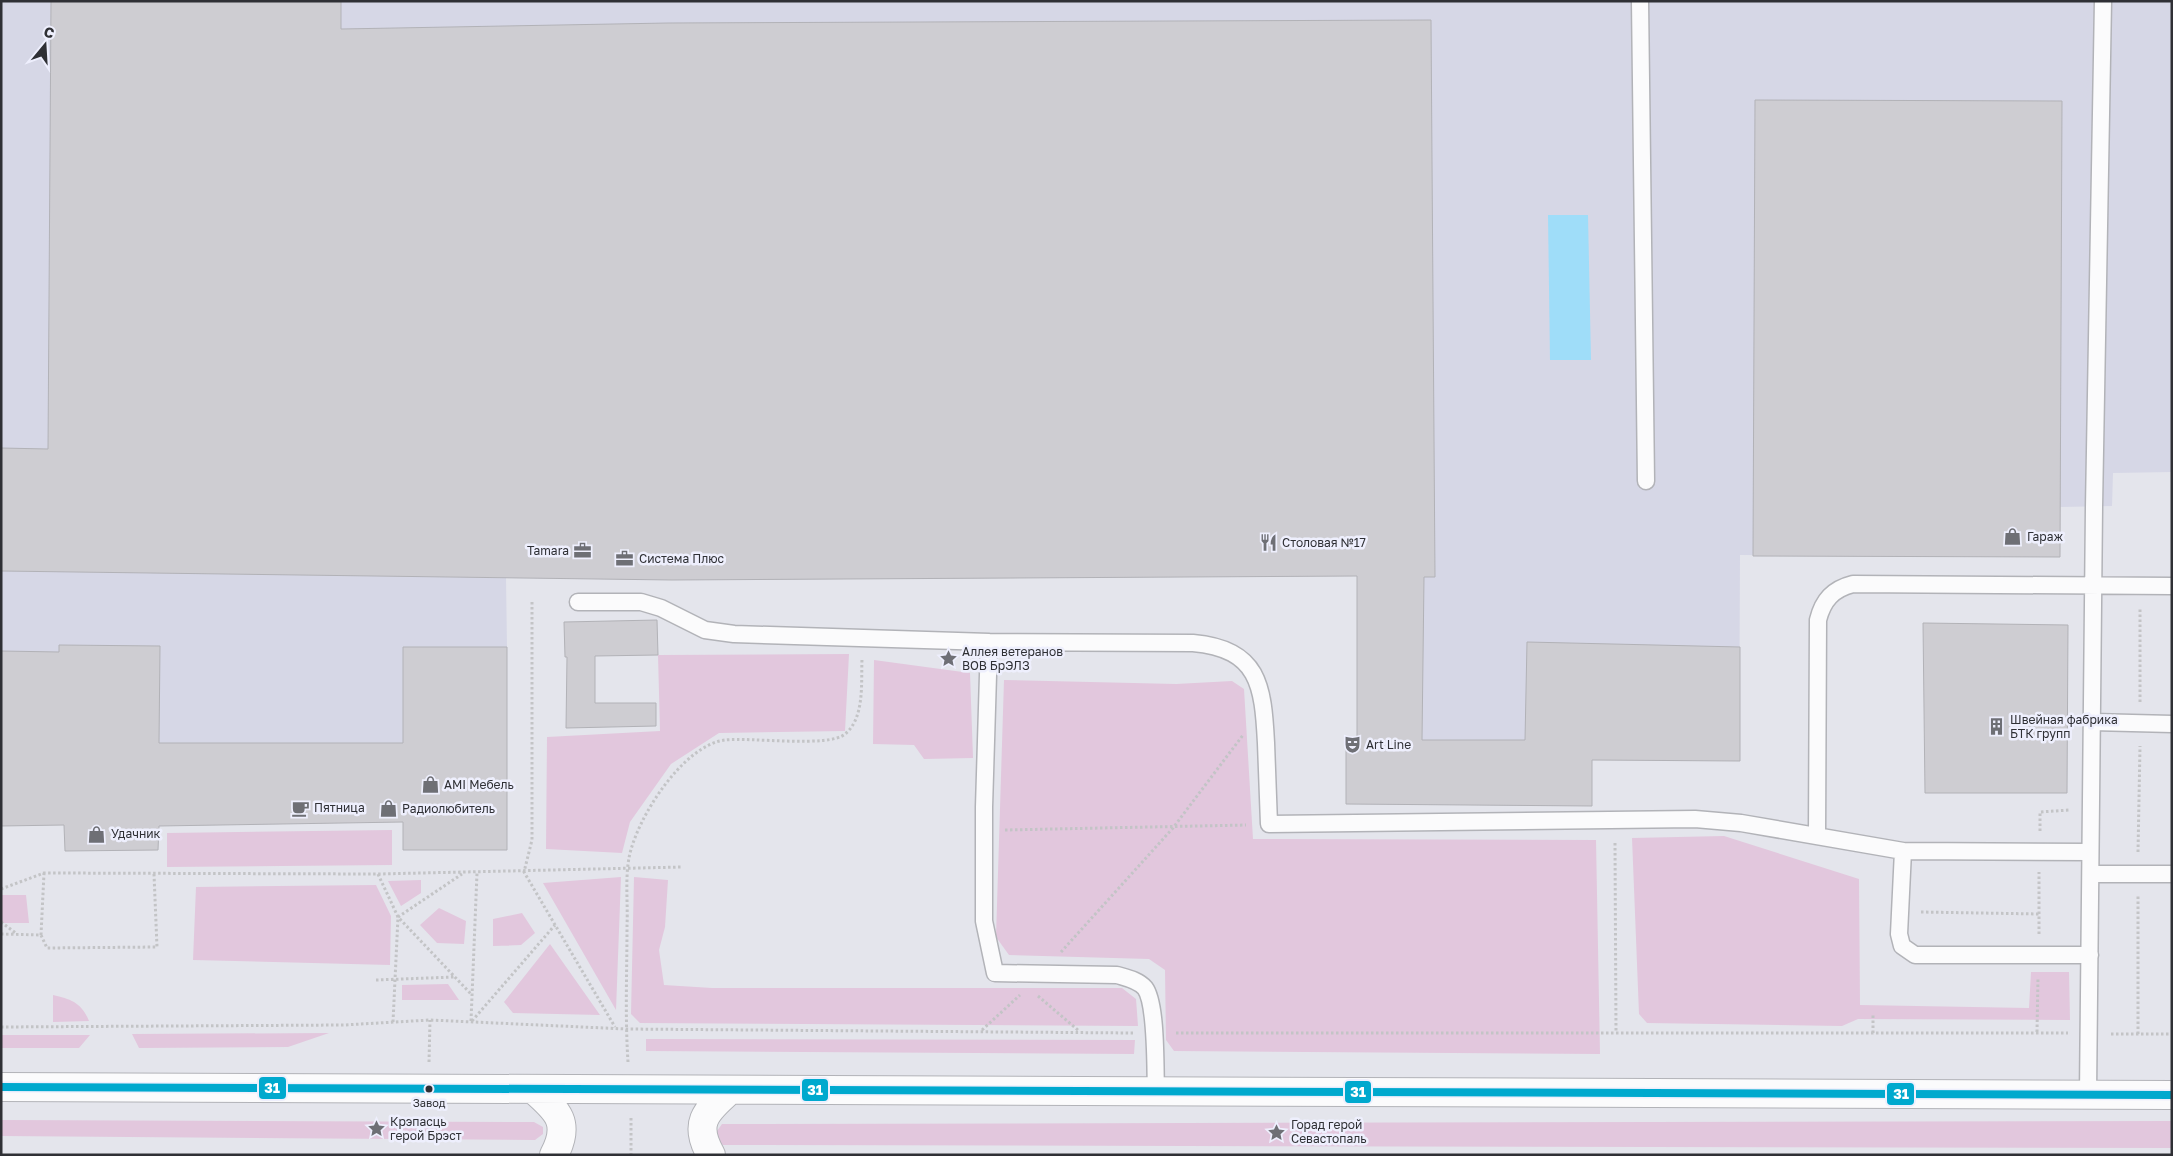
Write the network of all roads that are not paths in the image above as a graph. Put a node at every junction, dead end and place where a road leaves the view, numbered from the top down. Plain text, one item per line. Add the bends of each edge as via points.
1 (1640, 1) edge
2 (2103, 1) edge
3 (1646, 481) dead end
4 (2092, 585) junction
5 (2172, 586) edge
6 (578, 602) dead end
7 (989, 642) junction
8 (2092, 722) junction
9 (2172, 724) edge
10 (1817, 836) junction
11 (1903, 851) junction
12 (2090, 852) junction
13 (2090, 874) junction
14 (2172, 874) edge
15 (2090, 955) junction
16 (1, 1088) edge
17 (534, 1090) junction
18 (729, 1091) junction
19 (1156, 1092) junction
20 (2088, 1094) junction
21 (2172, 1095) edge
22 (554, 1155) edge
23 (711, 1155) edge

1 - 3 lane
2 - 4 lane
4 - 5 lane
4 - 8 lane
4 - 10 lane via 1853,584 1844,586 1827,598 1820,608 1818,620
6 - 7 lane via 641,602 661,608 705,630 723,633
7 - 10 lane via 1209,645 1238,656 1250,666 1257,679 1264,706 1269,824 1696,820 1741,823
7 - 19 lane via 984,890 985,930 995,972 1117,975 1136,981 1148,994
8 - 9 lane
8 - 12 lane
10 - 11 lane
11 - 12 lane
11 - 15 lane via 1900,940 1902,946 1915,955
12 - 13 lane
13 - 14 lane
13 - 15 lane
15 - 20 lane
16 - 17 main road
17 - 18 main road
17 - 22 main road via 554,1107 562,1122 562,1141
18 - 19 main road
18 - 23 main road via 709,1108 702,1123 704,1143
19 - 20 main road
20 - 21 main road

